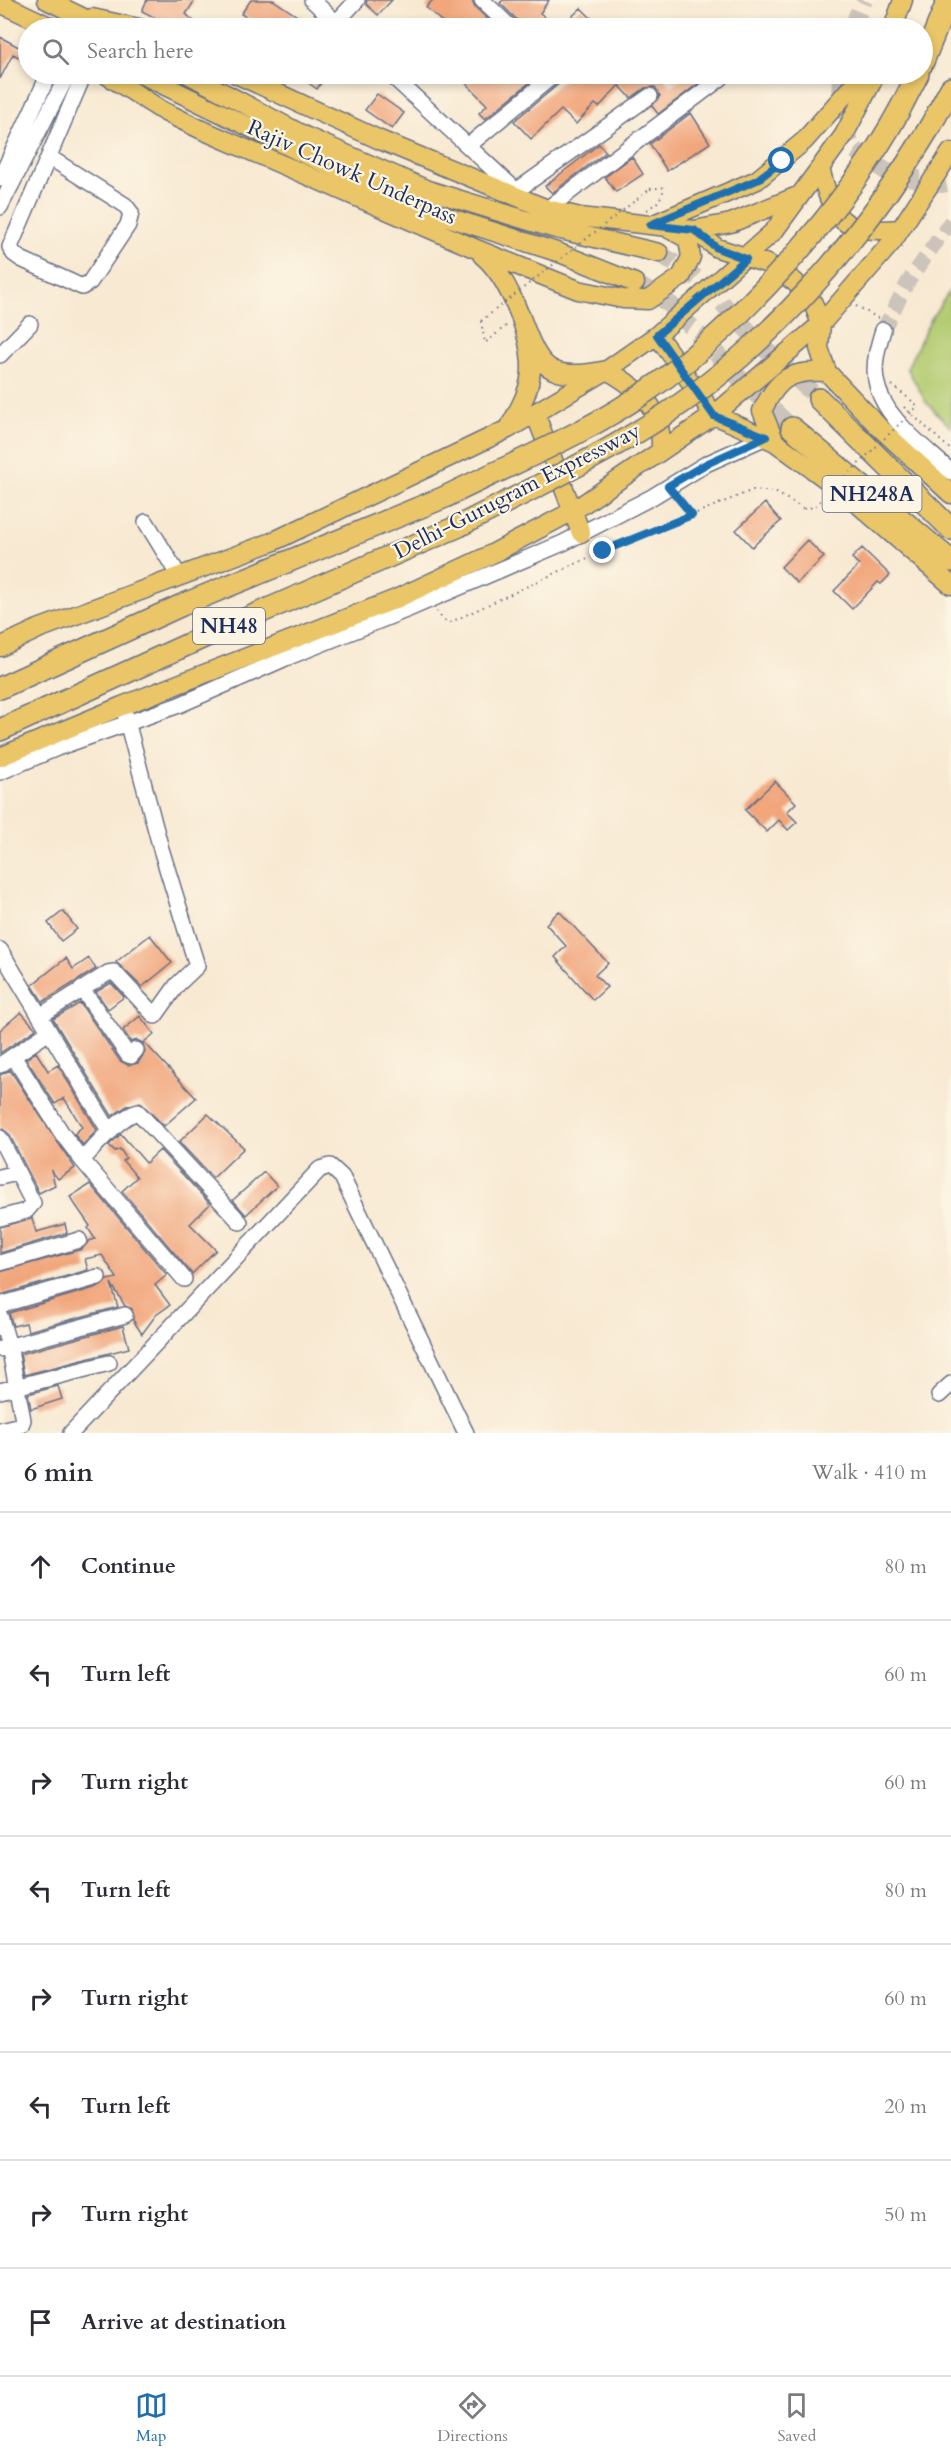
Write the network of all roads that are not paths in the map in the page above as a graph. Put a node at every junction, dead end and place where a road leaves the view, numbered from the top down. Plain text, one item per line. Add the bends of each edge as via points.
1 (47, 0) edge
2 (312, 0) edge
3 (357, 0) edge
4 (482, 0) edge
5 (903, 0) edge
6 (948, 0) edge
7 (0, 3) edge
8 (81, 16) junction
9 (32, 18) edge
10 (85, 18) edge
11 (93, 18) edge
12 (331, 18) edge
13 (345, 18) edge
14 (501, 18) edge
15 (897, 18) edge
16 (933, 37) edge
17 (44, 84) edge
18 (63, 84) edge
19 (80, 84) edge
20 (121, 84) edge
21 (161, 84) edge
22 (207, 84) edge
23 (258, 84) edge
24 (401, 84) edge
25 (543, 84) edge
26 (713, 84) edge
27 (854, 84) edge
28 (871, 84) edge
29 (913, 84) edge
30 (951, 88) edge
31 (650, 96) dead end
32 (468, 146) junction
33 (951, 152) edge
34 (49, 157) junction
35 (820, 168) junction
36 (0, 179) edge
37 (801, 195) junction
38 (522, 196) junction
39 (0, 207) edge
40 (546, 209) junction
41 (658, 226) junction
42 (900, 229) junction
43 (694, 230) junction
44 (474, 248) junction
45 (659, 253) tunnel mouth
46 (746, 259) junction
47 (635, 283) tunnel mouth
48 (520, 315) junction
49 (30, 324) dead end
50 (821, 324) junction
51 (883, 330) tunnel mouth
52 (657, 335) junction
53 (0, 355) edge
54 (607, 370) junction
55 (827, 372) junction
56 (819, 399) tunnel mouth
57 (535, 413) junction
58 (714, 416) junction
59 (792, 428) tunnel mouth
60 (508, 429) junction
61 (771, 440) junction
62 (661, 449) junction
63 (951, 472) edge
64 (951, 494) edge
65 (573, 511) junction
66 (146, 522) dead end
67 (951, 529) edge
68 (581, 533) junction
69 (951, 561) edge
70 (180, 576) junction
71 (951, 585) edge
72 (0, 646) edge
73 (0, 688) edge
74 (122, 706) junction
75 (129, 724) junction
76 (0, 730) edge
77 (0, 757) edge
78 (0, 772) edge
79 (0, 950) edge
80 (82, 989) junction
81 (40, 1016) junction
82 (49, 1032) junction
83 (136, 1050) dead end
84 (13, 1056) junction
85 (0, 1065) edge
86 (110, 1132) junction
87 (0, 1138) edge
88 (82, 1160) junction
89 (17, 1173) junction
90 (0, 1177) edge
91 (0, 1218) edge
92 (240, 1222) dead end
93 (79, 1240) dead end
94 (0, 1263) edge
95 (98, 1277) dead end
96 (184, 1279) dead end
97 (0, 1305) edge
98 (125, 1315) dead end
99 (0, 1316) edge
100 (5, 1348) edge
101 (109, 1363) dead end
102 (951, 1384) edge
103 (17, 1387) junction
104 (0, 1391) edge
105 (939, 1395) dead end
106 (0, 1430) edge
107 (70, 1433) edge
108 (466, 1433) edge

1 - 8 main road
2 - 12 street
3 - 13 street
4 - 14 street
5 - 15 main road
6 - 16 highway
7 - 9 main road
8 - 10 main road
8 - 11 main road
17 - 36 street
18 - 39 street
19 - 34 street
20 - 44 main road via 200,129
21 - 47 main road, Rajiv Chowk Underpass via 432,212 557,252
22 - 45 main road, Rajiv Chowk Underpass via 305,136 428,190 552,228
23 - 38 main road via 380,140
24 - 32 street
25 - 32 street
26 - 40 street
27 - 41 main road via 804,141 757,180
28 - 35 main road via 844,135
29 - 73 highway, Delhi-Gurugram Expressway / NH48, bridge via 886,134 822,220 770,281 709,340 650,389 592,424 445,497 182,604
30 - 76 highway, Delhi-Gurugram Expressway / NH48, bridge via 904,171 848,246 730,366 668,413 608,450 459,526
31 - 38 street
32 - 38 street
33 - 42 main road
34 - 34 street via 10,247 21,259 82,287 90,282 128,225 131,213 125,205
35 - 37 main road
35 - 42 main road via 830,205 847,225 872,231
37 - 43 main road via 731,224
37 - 46 main road
38 - 40 main road
40 - 41 main road
41 - 43 main road
41 - 44 main road via 688,239 691,257 681,277 648,300 578,290
42 - 50 main road
43 - 46 main road via 717,248
44 - 48 main road via 492,263
46 - 50 main road via 768,264 795,282 813,303
46 - 52 main road
48 - 54 main road via 543,365 578,376
48 - 60 main road via 531,367 525,398
49 - 53 street
50 - 55 main road via 819,348
50 - 58 main road
51 - 63 street via 875,374 882,398 910,434
52 - 54 main road
52 - 58 main road
54 - 57 main road
54 - 62 main road via 639,391 654,410 662,427
55 - 61 main road via 802,371 773,387 762,411
55 - 64 main road
56 - 67 highway, NH248A
57 - 60 main road
57 - 65 main road
58 - 61 main road
58 - 62 main road
59 - 69 highway, NH248A
60 - 70 main road via 272,542
61 - 68 street via 706,464
61 - 71 main road via 845,493
62 - 65 main road
65 - 68 main road
65 - 74 main road via 396,599
66 - 70 street
68 - 75 street via 431,600
70 - 72 main road
74 - 75 street
74 - 77 main road
75 - 78 street
75 - 80 street via 161,849 197,966 177,985 155,1016 114,972
79 - 81 street
80 - 81 street
80 - 83 street via 128,1055
81 - 82 street
82 - 84 street
82 - 86 street
84 - 85 street
84 - 88 street
86 - 88 street
86 - 92 street via 138,1112
87 - 89 street
88 - 96 street
89 - 90 street
89 - 91 street via 33,1203 26,1211
93 - 94 street
95 - 97 street
98 - 100 street
99 - 100 street
100 - 103 street
101 - 103 street
102 - 105 street
103 - 104 street
103 - 106 street via 23,1423
107 - 108 street via 320,1169 330,1166 342,1177

